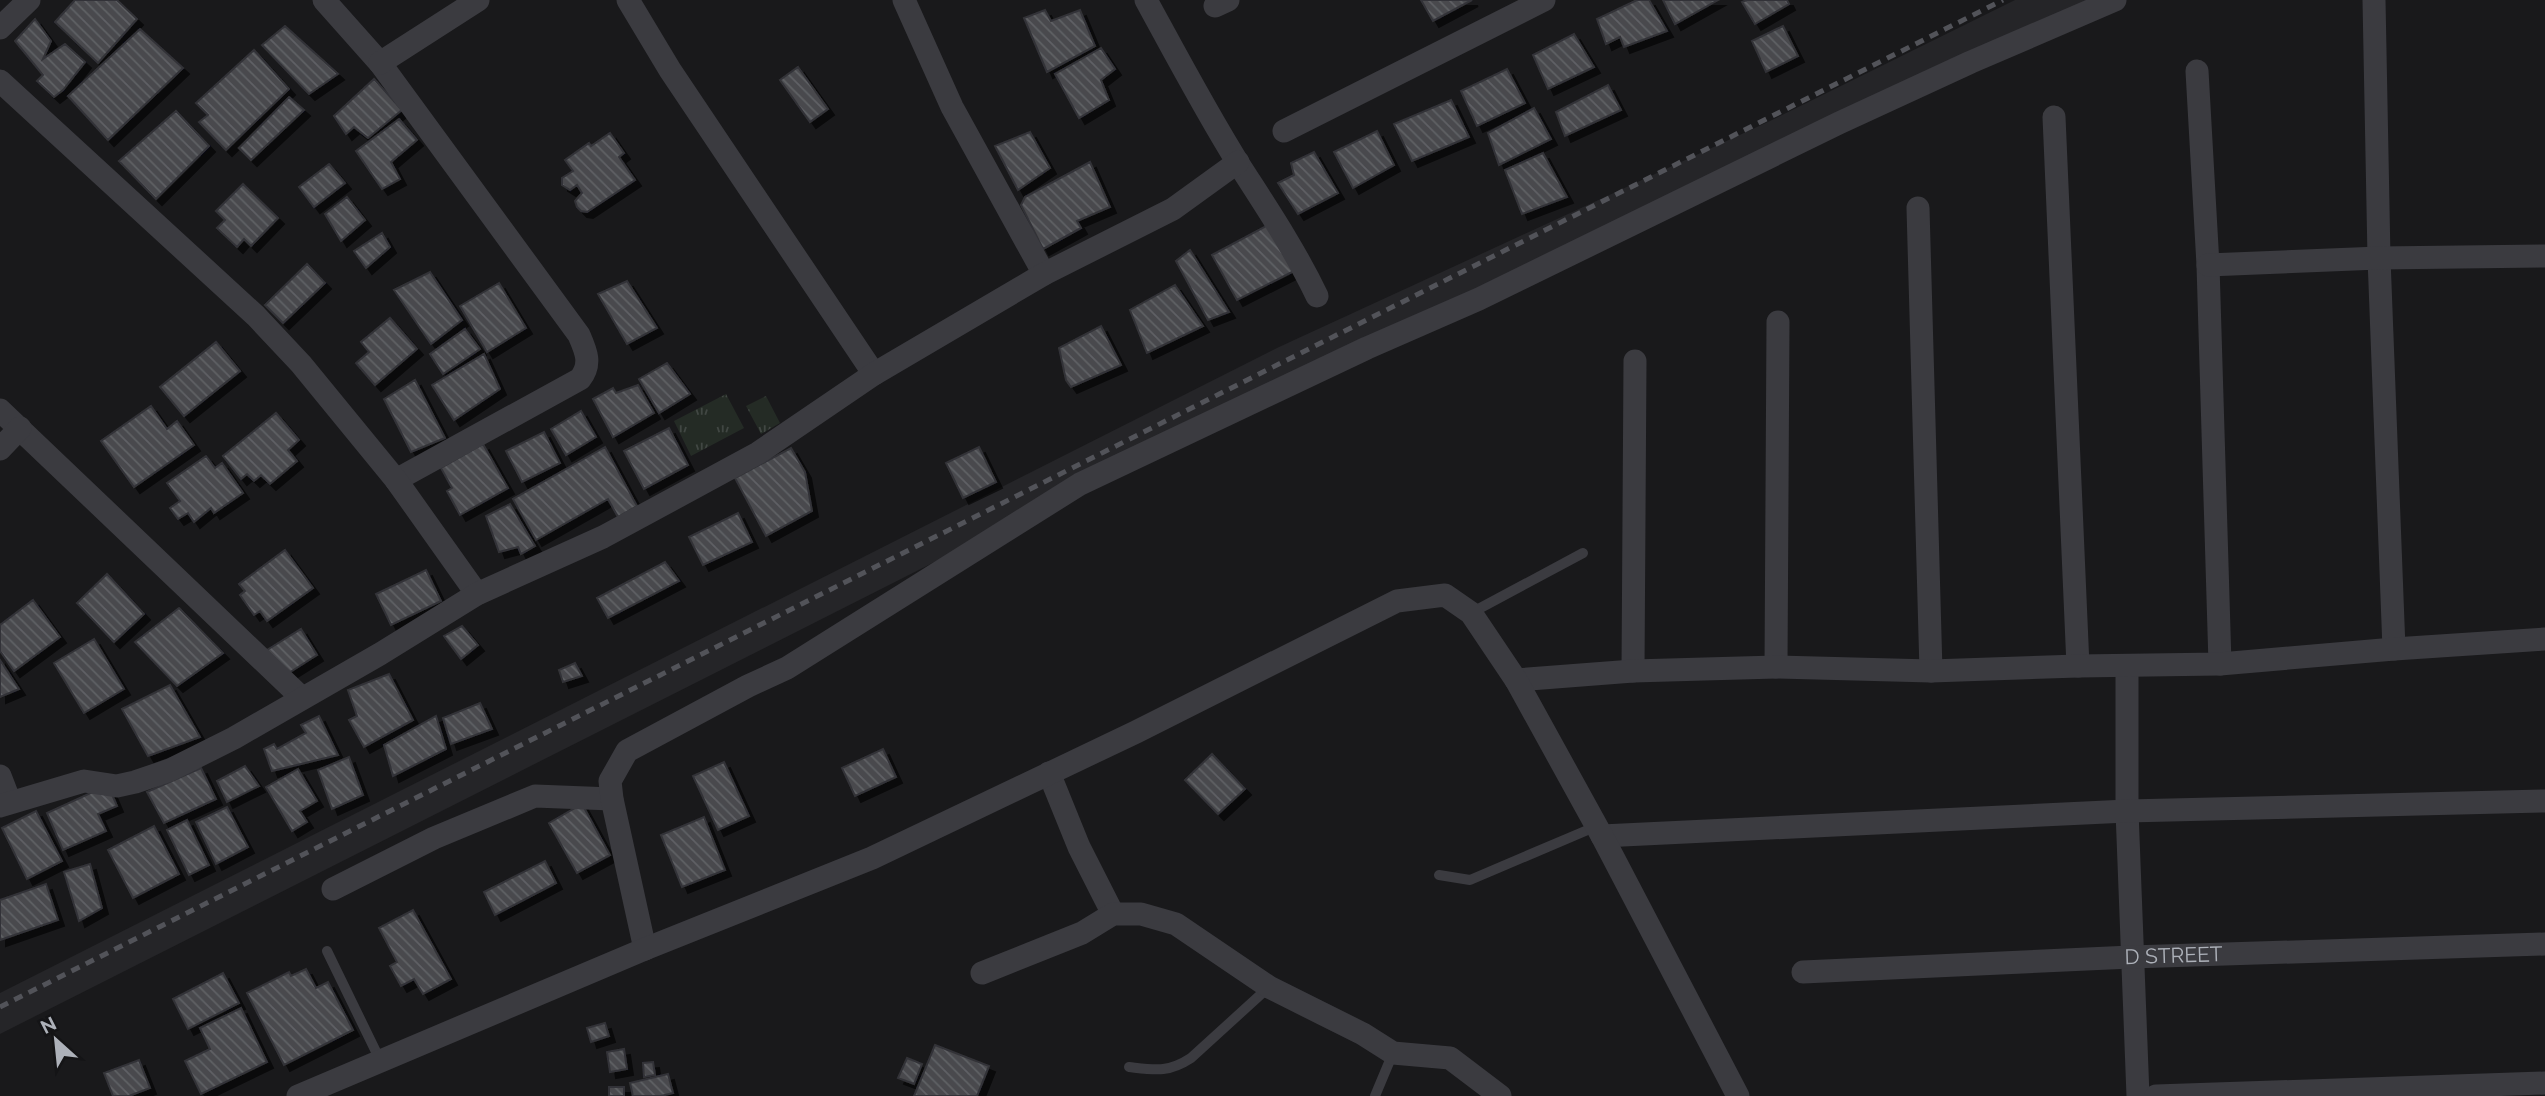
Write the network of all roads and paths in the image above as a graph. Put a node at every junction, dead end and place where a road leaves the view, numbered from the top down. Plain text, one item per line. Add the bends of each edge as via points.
1 (29, 0) edge
2 (324, 0) edge
3 (478, 0) edge
4 (628, 0) edge
5 (904, 0) edge
6 (1146, 0) edge
7 (1544, 0) edge
8 (2115, 0) edge
9 (2374, 0) edge
10 (0, 28) edge
11 (380, 63) junction
12 (2197, 71) dead end
13 (0, 81) edge
14 (2054, 117) dead end
15 (1284, 131) dead end
16 (1238, 162) junction
17 (1918, 208) dead end
18 (2545, 256) edge
19 (2379, 258) junction
20 (2208, 265) junction
21 (1044, 274) junction
22 (1317, 296) dead end
23 (1779, 321) dead end
24 (1635, 361) dead end
25 (874, 374) junction
26 (0, 410) edge
27 (20, 428) junction
28 (0, 449) edge
29 (396, 480) junction
30 (1583, 553) dead end
31 (477, 594) junction
32 (1471, 613) junction
33 (2545, 639) edge
34 (2394, 649) junction
35 (2220, 664) junction
36 (2078, 666) junction
37 (2127, 666) junction
38 (1776, 667) junction
39 (1633, 671) junction
40 (1931, 671) junction
41 (1516, 680) junction
42 (302, 698) junction
43 (1049, 774) junction
44 (0, 776) edge
45 (612, 799) junction
46 (2545, 801) edge
47 (5, 804) edge
48 (2127, 811) junction
49 (1600, 831) junction
50 (1439, 875) dead end
51 (333, 889) dead end
52 (1113, 914) junction
53 (2545, 944) edge
54 (645, 949) junction
55 (327, 951) dead end
56 (2131, 957) junction
57 (1803, 972) dead end
58 (982, 973) dead end
59 (1269, 987) junction
60 (1393, 1053) junction
61 (381, 1062) junction
62 (1129, 1067) dead end
63 (2545, 1083) edge
64 (298, 1096) edge
65 (1375, 1096) edge
66 (1500, 1096) edge
67 (1738, 1096) edge
68 (2138, 1096) edge
69 (2156, 1096) edge

1 - 10 street
2 - 11 street
3 - 11 street
4 - 25 street
5 - 21 street via 952,107
6 - 16 street
7 - 15 street
8 - 45 street via 1839,123 1479,299 1080,484 787,668 627,751 610,780
9 - 19 street
11 - 29 street via 579,335 588,363 580,379
12 - 20 street
13 - 29 street via 256,316
14 - 36 street
16 - 21 street via 1173,209
16 - 22 street
17 - 40 street
18 - 19 street
19 - 20 street
19 - 34 street
20 - 35 street
21 - 25 street
23 - 38 street
24 - 39 street
25 - 31 street via 758,453 603,537
26 - 27 street
27 - 28 street
27 - 42 street
29 - 31 street
30 - 32 lane
31 - 42 street
32 - 41 street
32 - 43 street via 1445,595 1397,601
33 - 34 street
34 - 35 street
35 - 37 street
36 - 37 street
36 - 40 street
37 - 48 street
38 - 39 street
38 - 40 street
39 - 41 street
41 - 49 street
42 - 47 street via 170,770 117,786 84,782
43 - 52 street
43 - 54 street via 872,858
44 - 47 street
45 - 51 street via 536,796 434,838
45 - 54 street
46 - 48 street
48 - 49 street
48 - 56 street
49 - 50 lane via 1470,880
49 - 67 street
52 - 58 street via 1082,933
52 - 59 street via 1141,914 1176,924
53 - 56 street, D STREET
54 - 61 street
55 - 61 lane
56 - 57 street, D STREET
56 - 68 street
59 - 60 street
59 - 62 lane via 1178,1067 1165,1071
60 - 65 lane
60 - 66 street via 1450,1058
61 - 64 street
63 - 69 street

